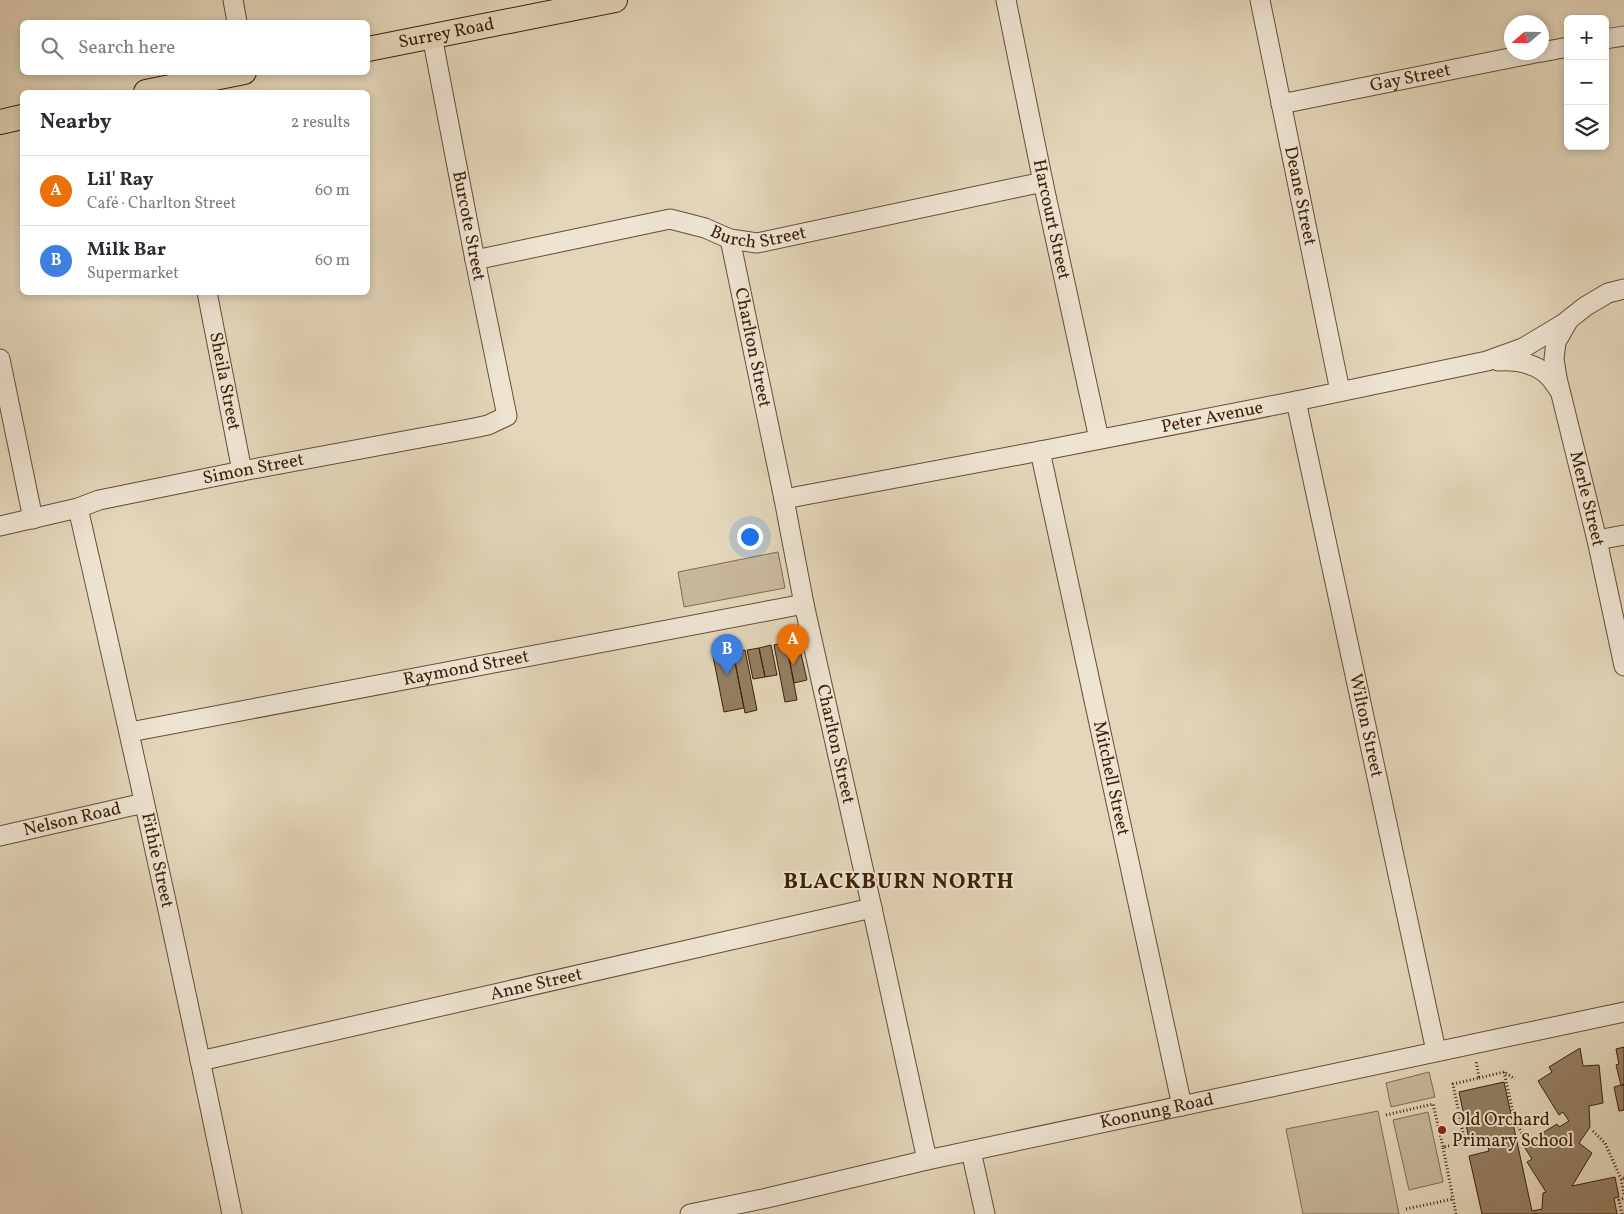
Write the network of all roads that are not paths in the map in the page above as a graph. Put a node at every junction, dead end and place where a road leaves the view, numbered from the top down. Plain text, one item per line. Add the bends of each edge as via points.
1 (233, 0) edge
2 (615, 0) edge
3 (1006, 0) edge
4 (1260, 0) edge
5 (237, 20) edge
6 (432, 36) junction
7 (1624, 36) edge
8 (1609, 39) edge
9 (1564, 48) edge
10 (370, 49) edge
11 (1549, 51) edge
12 (1504, 59) edge
13 (231, 75) edge
14 (165, 90) edge
15 (1281, 104) junction
16 (20, 117) edge
17 (0, 122) edge
18 (1043, 182) junction
19 (730, 239) junction
20 (475, 260) junction
21 (1624, 290) edge
22 (208, 295) edge
23 (1570, 319) junction
24 (0, 359) edge
25 (1487, 361) junction
26 (1340, 391) junction
27 (1560, 391) junction
28 (1296, 401) junction
29 (507, 416) joint
30 (1099, 439) junction
31 (1040, 451) junction
32 (242, 471) junction
33 (784, 499) junction
34 (78, 508) junction
35 (33, 520) junction
36 (0, 526) edge
37 (1624, 535) edge
38 (1597, 540) junction
39 (804, 604) junction
40 (1624, 666) edge
41 (130, 732) junction
42 (144, 803) junction
43 (0, 836) edge
44 (872, 908) junction
45 (1624, 1012) edge
46 (1436, 1051) junction
47 (200, 1061) junction
48 (1182, 1106) junction
49 (971, 1151) junction
50 (927, 1160) junction
51 (768, 1206) edge
52 (232, 1214) edge
53 (690, 1214) edge
54 (985, 1214) edge

1 - 5 street
2 - 6 main road, Surrey Road
3 - 18 street, Harcourt Street
4 - 15 street, Deane Street
6 - 10 main road, Surrey Road
6 - 20 street, Burcote Street
7 - 8 street
9 - 11 street, Gay Street
12 - 15 street, Gay Street
13 - 14 main road
15 - 26 street, Deane Street
16 - 17 main road
18 - 19 street, Burch Street via 758,243
18 - 30 street, Harcourt Street
19 - 20 street, Burch Street via 670,218
19 - 33 street, Charlton Street
20 - 29 street, Burcote Street
21 - 23 street, Peter Avenue via 1608,293
22 - 32 street, Sheila Street
23 - 25 street, Peter Avenue via 1523,348
23 - 27 street, Merle Street via 1556,342 1554,359
24 - 35 street
25 - 26 street, Peter Avenue
25 - 27 street, Merle Street via 1526,363 1544,372
26 - 28 street, Peter Avenue
27 - 38 street, Merle Street
28 - 30 street, Peter Avenue
28 - 46 street, Wilton Street
29 - 32 street, Simon Street via 474,428
30 - 31 street, Peter Avenue
31 - 33 street, Peter Avenue
31 - 48 street, Mitchell Street
32 - 34 street, Simon Street via 99,500
33 - 39 street, Charlton Street
34 - 35 street, Simon Street
34 - 41 street, Fithie Street
35 - 36 street, Simon Street
37 - 38 street
38 - 40 street, Merle Street
39 - 41 street, Raymond Street
39 - 44 street, Charlton Street
41 - 42 street, Fithie Street
42 - 43 street, Nelson Road
42 - 47 street, Fithie Street
44 - 47 street, Anne Street
44 - 50 street, Charlton Street
45 - 46 street, Koonung Road
46 - 48 street, Koonung Road
47 - 52 street, Fithie Street
48 - 49 street, Koonung Road
49 - 50 street, Koonung Road
49 - 54 street
50 - 51 street, Koonung Road
51 - 53 street, Koonung Road

